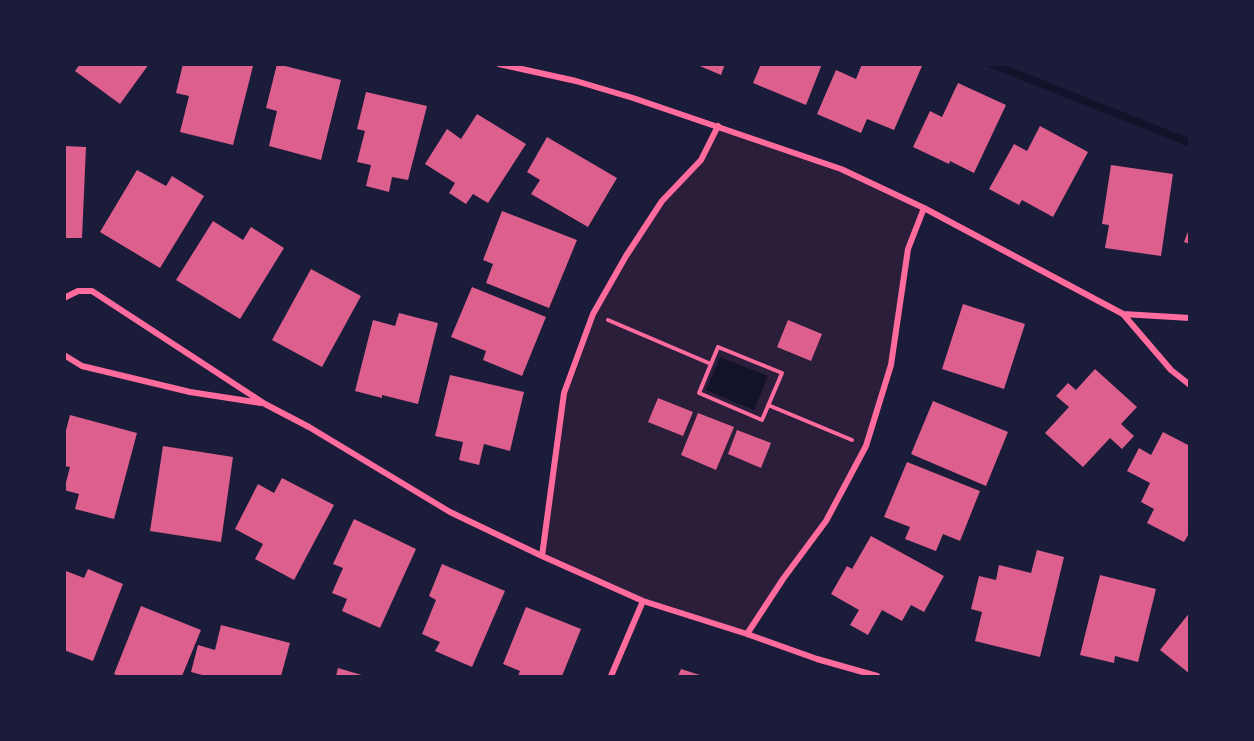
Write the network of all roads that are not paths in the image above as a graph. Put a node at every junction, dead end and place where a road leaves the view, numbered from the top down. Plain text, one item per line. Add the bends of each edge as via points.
1 (500, 64) edge
2 (718, 126) junction
3 (924, 208) junction
4 (64, 298) edge
5 (1123, 314) junction
6 (1190, 318) edge
7 (64, 355) edge
8 (1190, 385) edge
9 (265, 404) junction
10 (542, 556) junction
11 (643, 600) junction
12 (747, 634) junction
13 (611, 676) edge
14 (877, 676) edge

1 - 2 street via 576,81
2 - 3 street via 841,169
2 - 10 street via 702,160 662,201 593,314 564,393
3 - 5 street
3 - 12 street via 908,249 891,365 866,446 826,521
4 - 9 street via 78,291 92,291
5 - 6 street
5 - 8 street via 1171,370
7 - 9 street via 82,366 190,392
9 - 10 street via 450,512
10 - 11 street
11 - 12 street
11 - 13 street
12 - 14 street

